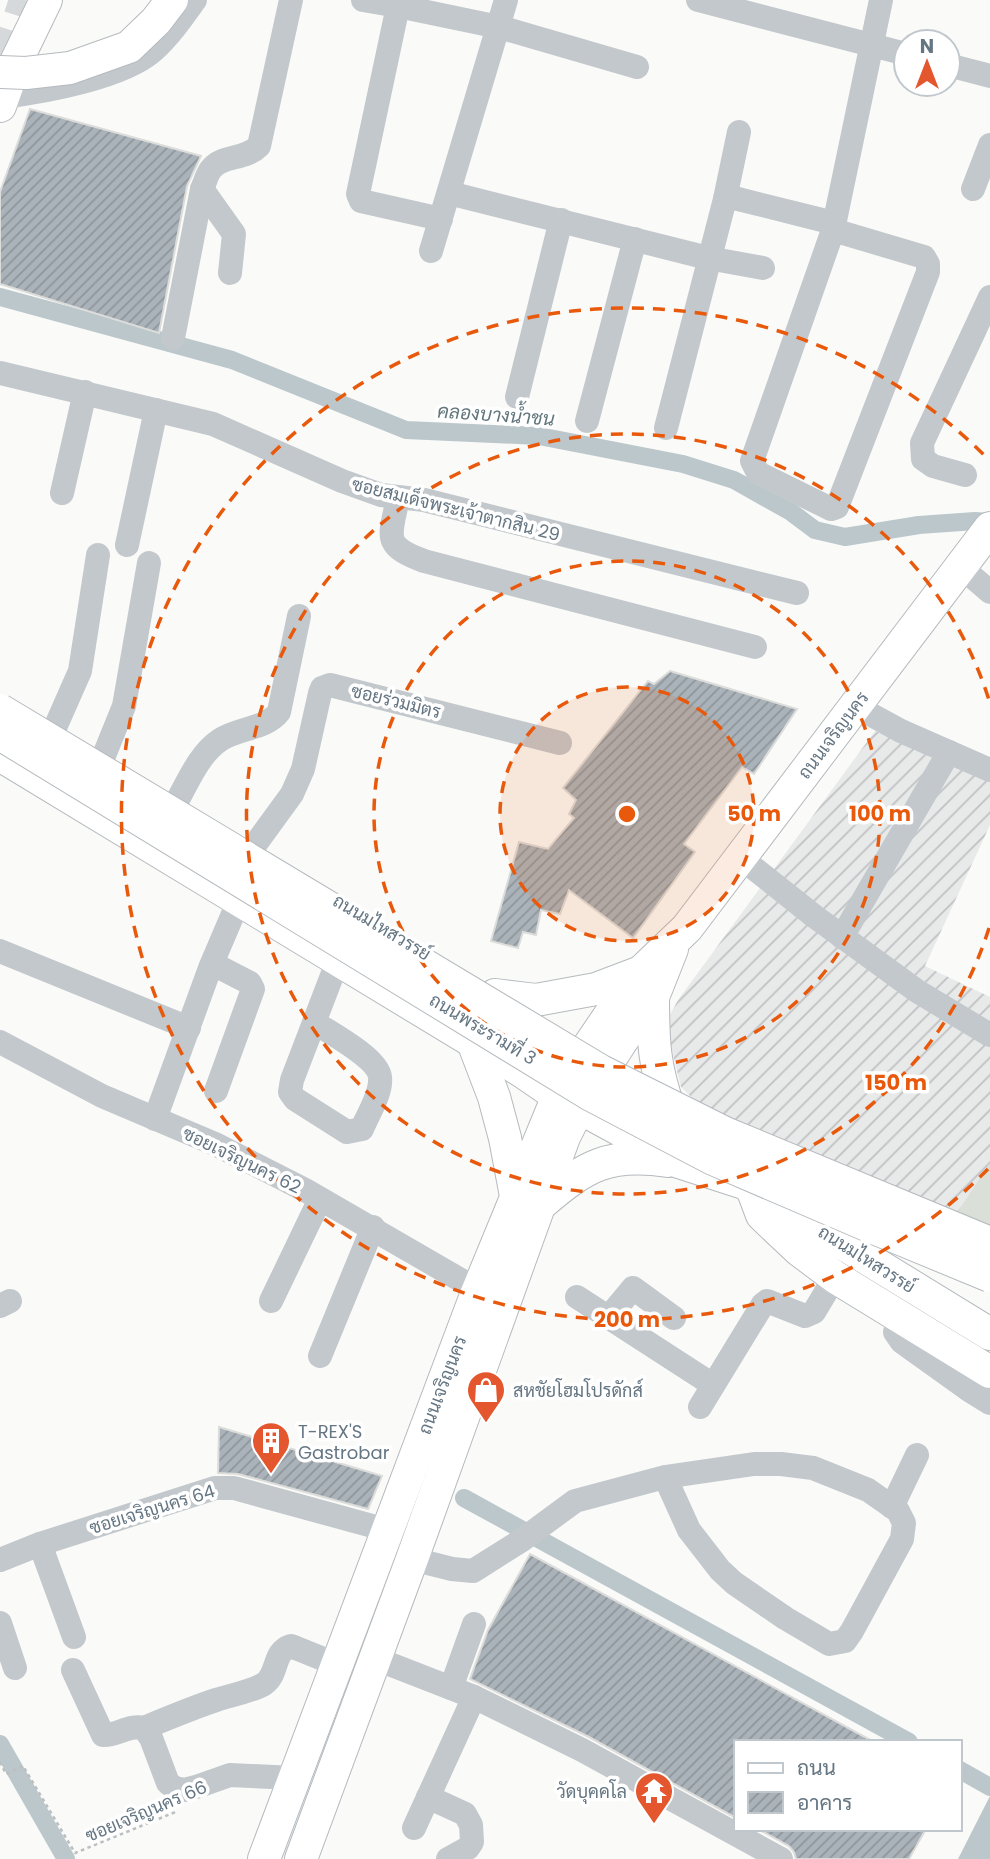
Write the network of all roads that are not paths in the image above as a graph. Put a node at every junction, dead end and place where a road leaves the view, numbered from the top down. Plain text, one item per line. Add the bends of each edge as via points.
1 (46, 0) edge
2 (152, 0) edge
3 (172, 0) edge
4 (195, 0) edge
5 (291, 0) edge
6 (363, 0) edge
7 (506, 0) edge
8 (698, 0) edge
9 (881, 0) edge
10 (729, 3) edge
11 (398, 6) junction
12 (499, 27) junction
13 (871, 45) junction
14 (892, 50) edge
15 (0, 57) edge
16 (637, 67) dead end
17 (962, 69) edge
18 (990, 76) edge
19 (1, 91) edge
20 (739, 132) dead end
21 (990, 145) edge
22 (202, 189) junction
23 (973, 189) dead end
24 (449, 193) junction
25 (725, 199) junction
26 (441, 219) junction
27 (561, 220) junction
28 (834, 227) junction
29 (635, 239) junction
30 (431, 251) dead end
31 (708, 258) junction
32 (763, 268) dead end
33 (230, 273) dead end
34 (990, 297) edge
35 (173, 338) dead end
36 (0, 373) edge
37 (85, 392) junction
38 (517, 397) dead end
39 (156, 410) junction
40 (587, 421) dead end
41 (666, 428) dead end
42 (965, 475) dead end
43 (62, 493) dead end
44 (398, 498) junction
45 (990, 528) edge
46 (127, 545) dead end
47 (98, 555) dead end
48 (965, 562) junction
49 (149, 563) dead end
50 (990, 592) edge
51 (797, 593) dead end
52 (299, 615) dead end
53 (755, 647) dead end
54 (0, 698) edge
55 (855, 706) junction
56 (0, 710) edge
57 (54, 730) junction
58 (0, 734) edge
59 (560, 743) dead end
60 (949, 752) junction
61 (0, 755) edge
62 (103, 758) junction
63 (990, 770) edge
64 (176, 803) junction
65 (252, 849) junction
66 (741, 858) junction
67 (239, 900) junction
68 (842, 937) junction
69 (0, 951) edge
70 (338, 960) junction
71 (213, 964) junction
72 (647, 985) junction
73 (495, 995) junction
74 (314, 1022) dead end
75 (188, 1028) junction
76 (990, 1035) edge
77 (0, 1042) edge
78 (473, 1042) junction
79 (596, 1057) junction
80 (216, 1091) dead end
81 (569, 1101) junction
82 (669, 1109) junction
83 (155, 1119) junction
84 (706, 1141) junction
85 (680, 1162) junction
86 (748, 1185) junction
87 (320, 1199) junction
88 (528, 1200) junction
89 (373, 1227) junction
90 (990, 1243) edge
91 (990, 1276) edge
92 (835, 1277) junction
93 (990, 1289) edge
94 (478, 1290) junction
95 (576, 1297) dead end
96 (271, 1301) dead end
97 (900, 1317) junction
98 (608, 1318) junction
99 (674, 1318) dead end
100 (990, 1334) edge
101 (320, 1356) dead end
102 (990, 1372) edge
103 (713, 1385) junction
104 (990, 1403) edge
105 (700, 1407) dead end
106 (917, 1455) dead end
107 (665, 1477) junction
108 (892, 1507) junction
109 (387, 1531) junction
110 (40, 1544) junction
111 (412, 1559) junction
112 (0, 1560) edge
113 (0, 1623) edge
114 (474, 1624) dead end
115 (74, 1637) dead end
116 (374, 1658) junction
117 (338, 1665) junction
118 (15, 1668) dead end
119 (73, 1670) dead end
120 (451, 1688) junction
121 (474, 1697) junction
122 (144, 1728) junction
123 (294, 1778) junction
124 (428, 1797) junction
125 (414, 1828) dead end
126 (264, 1859) edge
127 (301, 1859) edge
128 (448, 1859) edge
129 (781, 1859) edge

1 - 19 main road
2 - 15 main road via 117,29 64,49
3 - 19 main road, bridge via 129,47 70,68 26,72
4 - 19 street via 152,51 126,67 30,93
5 - 22 street via 259,146 251,154 211,168
6 - 11 street
7 - 12 street
8 - 10 street
9 - 13 street
10 - 13 street
11 - 12 street
11 - 26 street via 358,194 361,201
12 - 16 street
12 - 24 street
13 - 14 street
13 - 28 street
17 - 18 street
20 - 25 street
21 - 23 street
22 - 33 street via 234,234
22 - 35 street
24 - 26 street
24 - 27 street
25 - 28 street
25 - 31 street
26 - 30 street
27 - 29 street
27 - 38 street
28 - 28 street via 924,257 928,272 837,507 831,509 758,473 752,461
29 - 31 street
29 - 40 street
31 - 32 street
31 - 41 street
34 - 42 street via 922,443 923,459
36 - 37 street, ซอยสมเด็จพระเจ้าตากสิน 29
37 - 39 street, ซอยสมเด็จพระเจ้าตากสิน 29
37 - 43 street
39 - 44 street, ซอยสมเด็จพระเจ้าตากสิน 29 via 213,424 342,481
39 - 46 street
44 - 51 street, ซอยสมเด็จพระเจ้าตากสิน 29 via 424,500
44 - 53 street via 391,532 400,552
45 - 48 main road, ถนนเจริญนคร
47 - 57 street via 80,671
48 - 50 street
48 - 55 main road, ถนนเจริญนคร
49 - 62 street via 124,706
52 - 64 street via 279,712 219,741 201,759
54 - 57 main road, ถนนมไหสวรรย์
55 - 60 street
55 - 66 main road, ถนนเจริญนคร
56 - 90 main road, ถนนพระรามที่ 3, bridge via 601,1071 725,1133
57 - 62 main road, ถนนมไหสวรรย์
58 - 91 main road, ถนนพระรามที่ 3, bridge via 591,1095 713,1158
59 - 65 street, ซอยร่วมมิตร via 330,685 320,693 303,769 292,794
60 - 63 street
60 - 68 street
61 - 67 main road, ถนนมไหสวรรย์
62 - 64 main road, ถนนมไหสวรรย์
64 - 65 main road, ถนนมไหสวรรย์
65 - 73 main road, ถนนมไหสวรรย์
66 - 68 street
66 - 72 main road, ถนนเจริญนคร via 675,941
67 - 70 main road, ถนนมไหสวรรย์
67 - 71 street
68 - 76 street via 917,991
69 - 75 street
70 - 74 street
70 - 78 main road, ถนนมไหสวรรย์
71 - 75 street
71 - 80 street via 253,989
72 - 73 main road via 536,1000
72 - 79 main road, ถนนเจริญนคร
72 - 82 main road via 657,1074
73 - 79 main road, ถนนมไหสวรรย์
75 - 83 street
77 - 83 street, ซอยเจริญนคร 62
78 - 81 main road, ถนนมไหสวรรย์
78 - 88 main road
79 - 81 main road, ถนนเจริญนคร
79 - 82 main road, ถนนมไหสวรรย์
81 - 85 main road, ถนนมไหสวรรย์
81 - 88 main road, ถนนเจริญนคร
82 - 84 main road, ถนนมไหสวรรย์
83 - 87 street, ซอยเจริญนคร 62 via 215,1144
84 - 86 main road, ถนนมไหสวรรย์
84 - 93 main road via 857,1203 895,1223
85 - 86 main road, ถนนมไหสวรรย์
85 - 88 main road via 646,1157 595,1164
86 - 92 main road via 762,1215 776,1230
86 - 100 main road, ถนนมไหสวรรย์
87 - 89 street, ซอยเจริญนคร 62
87 - 96 street
88 - 94 main road, ถนนเจริญนคร
88 - 111 main road, ถนนเจริญนคร
89 - 94 street, ซอยเจริญนคร 62
89 - 101 street
92 - 97 main road
92 - 103 street via 810,1315 767,1301 763,1304
94 - 109 main road, ถนนเจริญนคร
95 - 98 street
97 - 102 main road
97 - 104 street via 895,1332 902,1342
98 - 99 street via 633,1288
98 - 103 street
103 - 105 street
106 - 108 street
107 - 108 street via 754,1464 813,1468 868,1490
107 - 108 street via 688,1530 720,1570 829,1644 845,1641 852,1631 902,1539 904,1523
107 - 111 street via 575,1501 473,1571
109 - 110 street, ซอยเจริญนคร 64 via 234,1489 215,1489
109 - 117 main road, ถนนเจริญนคร
110 - 112 street, ซอยเจริญนคร 64
110 - 115 street
111 - 116 main road, ถนนเจริญนคร
113 - 118 street
114 - 120 street
116 - 120 street
116 - 127 main road, ถนนเจริญนคร
117 - 122 street via 288,1647 279,1653 271,1676 262,1685
117 - 123 main road, ถนนเจริญนคร
119 - 122 street via 103,1735
120 - 121 street
121 - 124 street
121 - 129 street via 582,1750
122 - 123 street via 174,1788 197,1787 230,1775
123 - 126 main road, ถนนเจริญนคร
124 - 125 street
124 - 128 street via 465,1814 471,1825 472,1842

